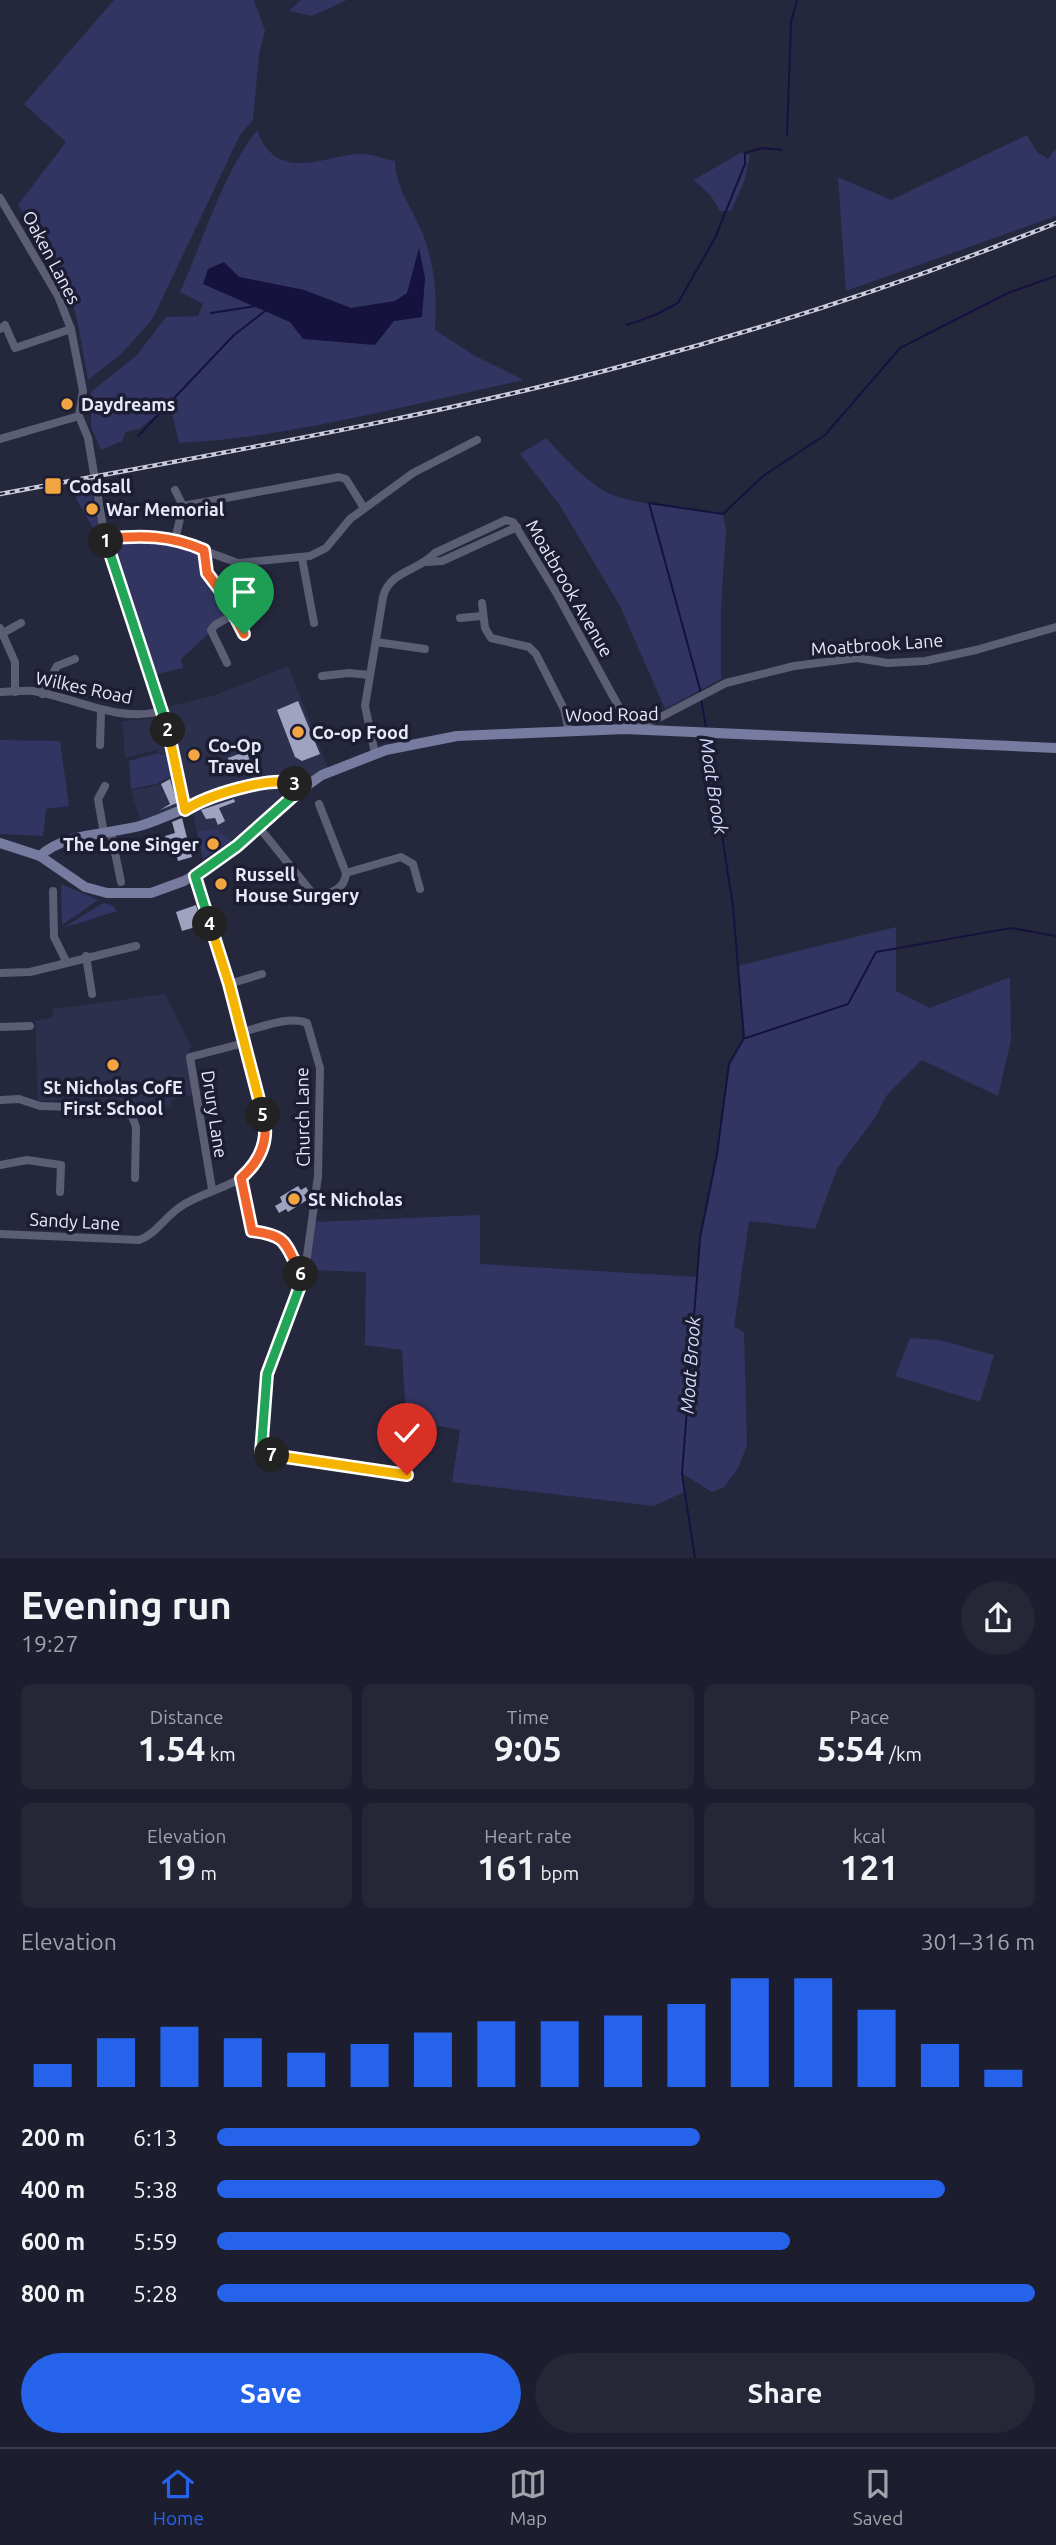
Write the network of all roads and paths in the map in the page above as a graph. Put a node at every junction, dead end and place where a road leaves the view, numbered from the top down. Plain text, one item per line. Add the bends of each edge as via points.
1 (0, 198) edge
2 (0, 329) edge
3 (71, 329) junction
4 (79, 416) junction
5 (0, 439) edge
6 (477, 440) dead end
7 (175, 490) dead end
8 (183, 506) junction
9 (364, 508) junction
10 (105, 539) junction
11 (175, 540) junction
12 (204, 550) junction
13 (302, 558) junction
14 (482, 603) dead end
15 (233, 615) junction
16 (482, 616) junction
17 (460, 618) dead end
18 (21, 623) dead end
19 (314, 623) dead end
20 (1056, 627) edge
21 (1, 630) edge
22 (244, 634) dead end
23 (376, 642) junction
24 (425, 649) dead end
25 (75, 659) dead end
26 (227, 663) dead end
27 (370, 675) junction
28 (322, 676) dead end
29 (0, 692) edge
30 (15, 692) junction
31 (42, 694) junction
32 (101, 711) junction
33 (162, 711) junction
34 (625, 729) junction
35 (569, 732) junction
36 (100, 746) dead end
37 (1056, 748) edge
38 (375, 753) junction
39 (105, 786) dead end
40 (302, 788) junction
41 (320, 804) dead end
42 (185, 810) junction
43 (258, 827) junction
44 (107, 833) junction
45 (0, 843) edge
46 (40, 856) junction
47 (346, 873) junction
48 (195, 876) junction
49 (121, 882) dead end
50 (420, 889) dead end
51 (53, 891) dead end
52 (136, 946) dead end
53 (86, 956) junction
54 (66, 961) junction
55 (0, 973) edge
56 (262, 974) dead end
57 (229, 984) junction
58 (92, 994) dead end
59 (30, 1026) dead end
60 (0, 1027) edge
61 (242, 1032) junction
62 (244, 1043) junction
63 (0, 1100) edge
64 (0, 1165) edge
65 (135, 1178) dead end
66 (241, 1178) junction
67 (212, 1189) junction
68 (60, 1192) dead end
69 (0, 1234) edge
70 (303, 1278) junction
71 (407, 1475) dead end

1 - 3 street, Oaken Lanes via 58,296
2 - 3 street via 5,325 15,348
3 - 4 street, Oaken Lanes via 83,391
4 - 5 street
4 - 10 street via 88,438
6 - 9 street via 412,473
7 - 8 street
8 - 9 street via 339,477 346,479
8 - 11 street
9 - 13 street via 326,548
10 - 11 street via 153,536
10 - 33 street
11 - 12 street
12 - 13 street via 238,563
12 - 15 street via 207,573
13 - 19 street
14 - 16 street
15 - 22 street
15 - 26 street via 211,630
16 - 17 street
16 - 35 street via 491,638 528,647 536,654 564,709
18 - 21 street
20 - 34 street, Moatbrook Lane via 925,661 888,663 857,658 794,666 726,683 655,720
21 - 30 street via 15,662
23 - 24 street
23 - 27 street, Moatbrook Avenue
23 - 34 street, Moatbrook Avenue via 388,585 396,577 427,562 438,551 512,520 620,709
25 - 31 street via 57,666
27 - 28 street
27 - 38 street, Moatbrook Avenue via 365,712
29 - 30 street, Wilkes Road
30 - 31 street, Wilkes Road
31 - 32 street, Wilkes Road
32 - 33 street, Wilkes Road via 145,715
32 - 36 street
33 - 42 street
34 - 35 street, Wood Road
34 - 37 street, Wood Road
35 - 38 street, Wood Road via 443,738
38 - 40 street, Wood Road
39 - 44 street via 98,799
40 - 42 street via 286,781 236,789
40 - 43 street, Wood Road
41 - 47 street
42 - 44 street
43 - 47 street via 313,894 340,888
43 - 48 street, Wood Road
44 - 46 street via 57,843
44 - 49 street
45 - 46 street, Wood Road
46 - 48 street, Wood Road via 85,887 107,893 151,892
47 - 50 street via 406,858 415,868
48 - 57 street
51 - 54 street via 54,937
52 - 53 street
53 - 54 street
53 - 58 street
54 - 55 street via 30,972
56 - 57 street
57 - 61 street
59 - 60 street
61 - 62 street
61 - 70 street, Church Lane via 303,1021 320,1069 318,1177
62 - 66 street via 265,1121 265,1144 254,1166
62 - 67 street, Drury Lane via 190,1057
63 - 65 street via 103,1108 132,1116
64 - 68 street via 27,1160 61,1165
66 - 67 street
66 - 70 street via 252,1231 273,1233 284,1242
67 - 69 street, Sandy Lane via 180,1207 139,1240
70 - 71 street via 267,1374 261,1453

